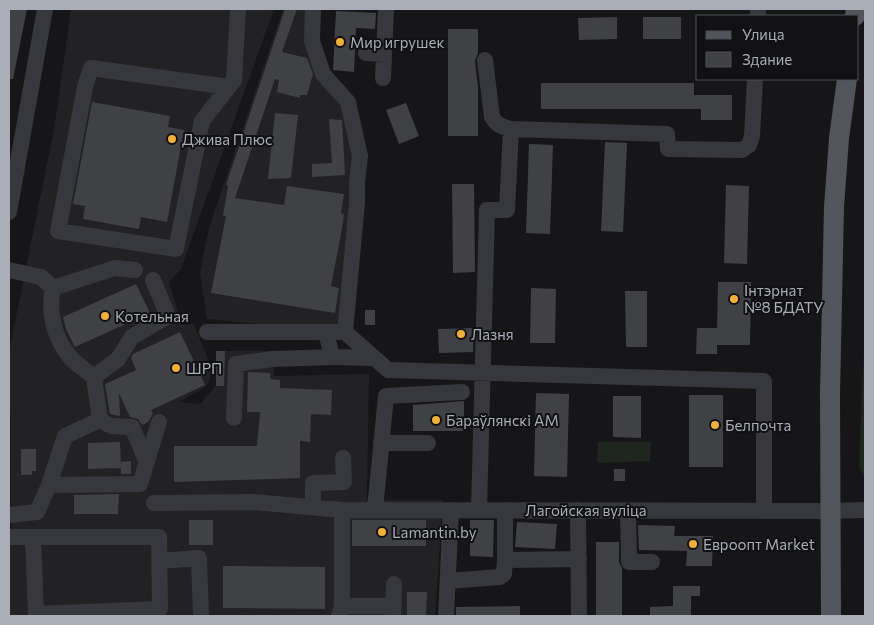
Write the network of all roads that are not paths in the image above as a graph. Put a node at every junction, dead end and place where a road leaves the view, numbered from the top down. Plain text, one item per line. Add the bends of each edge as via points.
1 (44, 9) edge
2 (238, 9) edge
3 (313, 9) edge
4 (386, 9) edge
5 (366, 53) dead end
6 (384, 54) junction
7 (485, 60) dead end
8 (383, 78) dead end
9 (755, 80) edge
10 (847, 80) edge
11 (229, 86) junction
12 (511, 129) junction
13 (13, 163) edge
14 (9, 212) edge
15 (9, 270) edge
16 (135, 270) dead end
17 (153, 280) dead end
18 (54, 288) junction
19 (207, 332) dead end
20 (326, 332) junction
21 (345, 332) junction
22 (332, 357) junction
23 (374, 358) junction
24 (482, 374) junction
25 (94, 377) junction
26 (462, 392) dead end
27 (234, 418) dead end
28 (100, 420) junction
29 (159, 422) dead end
30 (381, 443) junction
31 (428, 443) dead end
32 (343, 458) dead end
33 (147, 462) junction
34 (49, 485) junction
35 (154, 503) dead end
36 (314, 507) junction
37 (342, 510) junction
38 (375, 510) junction
39 (451, 510) junction
40 (479, 510) junction
41 (505, 510) junction
42 (578, 510) junction
43 (865, 510) edge
44 (628, 511) junction
45 (764, 511) junction
46 (831, 511) junction
47 (9, 515) edge
48 (9, 537) edge
49 (33, 537) junction
50 (579, 559) junction
51 (504, 560) junction
52 (159, 561) junction
53 (652, 562) dead end
54 (448, 581) junction
55 (394, 584) dead end
56 (341, 611) edge
57 (394, 611) edge
58 (201, 616) edge
59 (446, 616) edge
60 (579, 616) edge
61 (831, 616) edge

1 - 13 street
2 - 11 street via 234,80
3 - 21 street via 312,41 323,74 348,102 360,156
4 - 6 street
5 - 6 street
6 - 8 street
7 - 12 street via 492,117 496,123
9 - 12 street via 752,136 749,145 742,150 668,149 668,134
10 - 46 main road via 834,207
11 - 11 street via 202,121 176,248 58,230 91,68
12 - 24 street via 507,210 487,210
13 - 14 street
15 - 18 street via 41,277
16 - 18 street via 115,268
17 - 25 street via 168,316 132,337 118,359
18 - 25 street via 50,312 60,342 71,358
19 - 20 street
20 - 21 street
20 - 22 street
21 - 23 street
22 - 23 street
22 - 27 street via 236,364
23 - 24 street via 388,370
24 - 40 street
24 - 45 street via 764,381
25 - 28 street
26 - 30 street via 386,396
28 - 33 street via 111,426 132,427
28 - 34 street via 65,436
29 - 33 street
30 - 31 street
30 - 38 street
32 - 36 street via 344,482 313,483
33 - 34 street via 140,484
34 - 47 street via 37,512
35 - 36 street, Лагойская вуліца via 253,502
36 - 37 street, Лагойская вуліца
37 - 38 street, Лагойская вуліца
37 - 56 street
38 - 39 street, Лагойская вуліца
39 - 40 street, Лагойская вуліца
39 - 54 street
40 - 41 street, Лагойская вуліца
41 - 42 street, Лагойская вуліца
41 - 51 street
42 - 44 street, Лагойская вуліца
42 - 50 street
43 - 46 street, Лагойская вуліца
44 - 45 street, Лагойская вуліца
44 - 53 street via 629,562
45 - 46 street, Лагойская вуліца
46 - 61 main road
48 - 49 street
49 - 52 street via 159,537
49 - 52 street via 36,614 160,609
50 - 51 street
50 - 60 street
51 - 54 street via 504,574 500,577
52 - 58 street via 199,558
54 - 59 street
55 - 57 street
56 - 57 street

